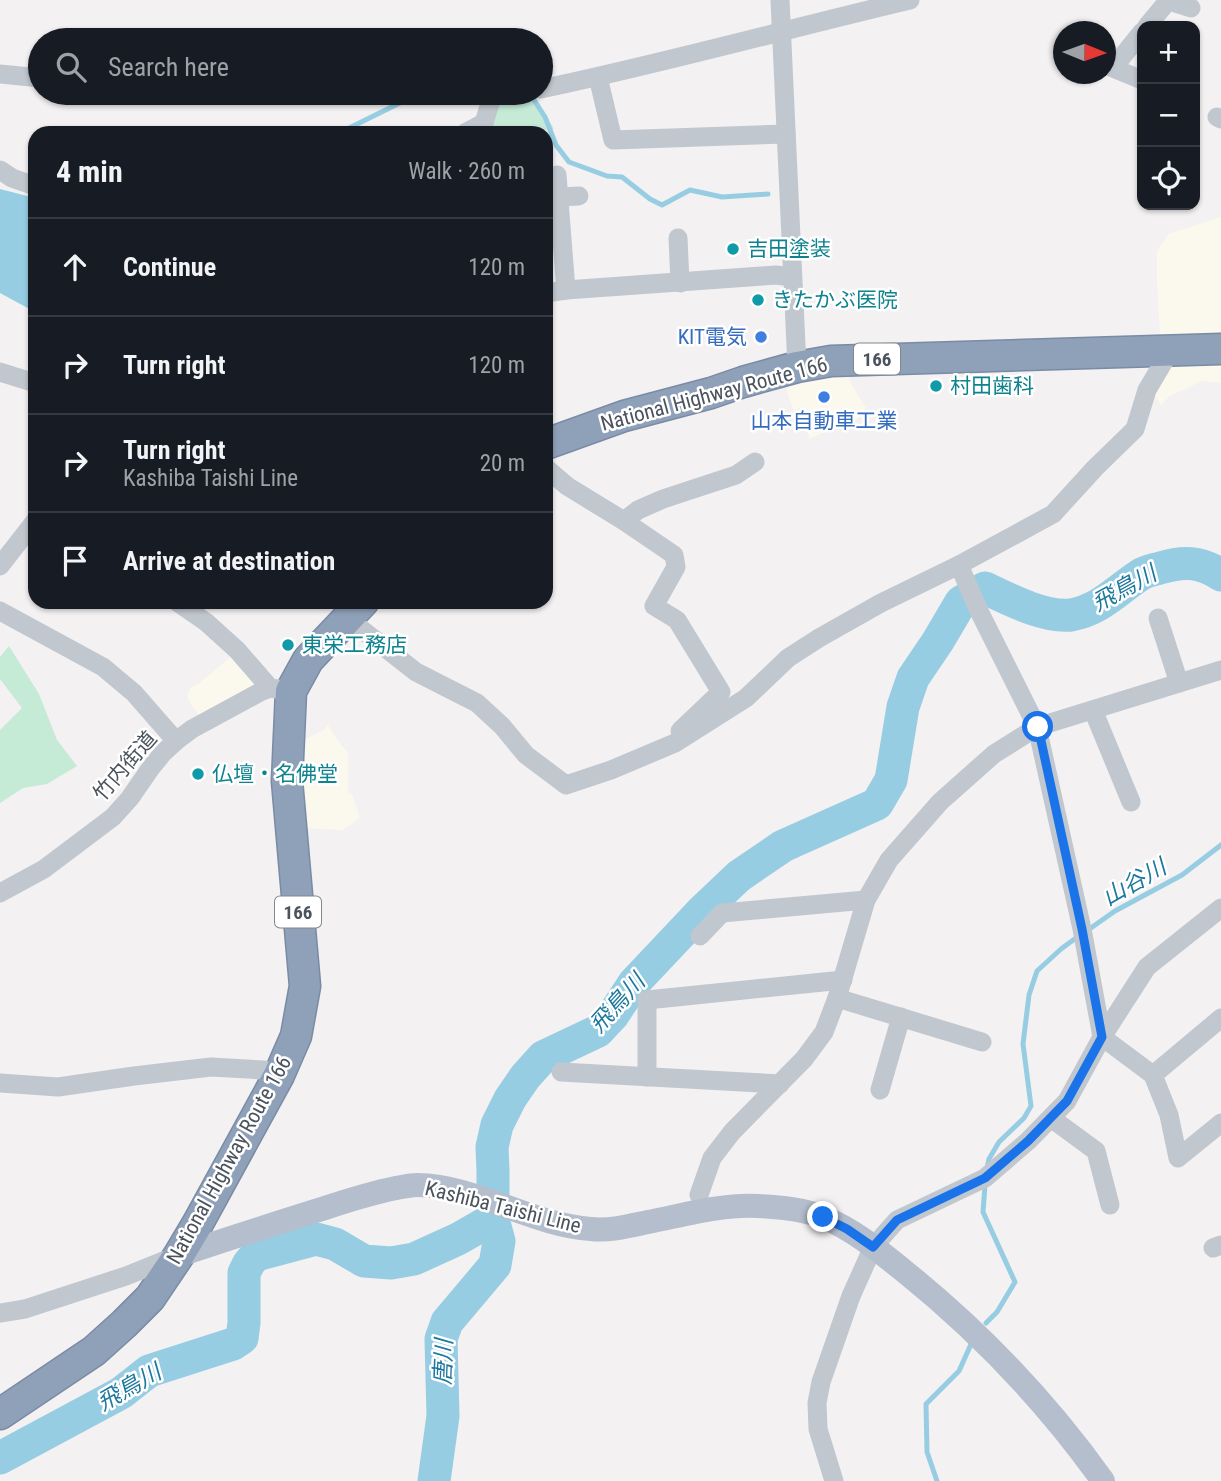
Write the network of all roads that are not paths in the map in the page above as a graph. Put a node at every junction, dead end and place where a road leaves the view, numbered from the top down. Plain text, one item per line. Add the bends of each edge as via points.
1 (780, 0) edge
2 (910, 0) edge
3 (1167, 1) edge
4 (1191, 8) dead end
5 (1151, 21) edge
6 (781, 30) junction
7 (1137, 38) edge
8 (0, 74) edge
9 (28, 77) edge
10 (598, 77) junction
11 (1137, 78) edge
12 (553, 86) edge
13 (489, 105) edge
14 (485, 126) edge
15 (786, 134) junction
16 (0, 170) edge
17 (557, 175) dead end
18 (28, 184) edge
19 (579, 196) dead end
20 (559, 197) junction
21 (678, 238) dead end
22 (792, 277) junction
23 (680, 283) junction
24 (566, 290) junction
25 (553, 292) edge
26 (1221, 349) edge
27 (1170, 351) junction
28 (797, 367) junction
29 (0, 372) edge
30 (28, 381) edge
31 (553, 441) edge
32 (755, 463) dead end
33 (553, 474) edge
34 (624, 521) junction
35 (28, 530) edge
36 (958, 565) junction
37 (0, 566) edge
38 (187, 609) edge
39 (355, 610) edge
40 (0, 611) edge
41 (1158, 618) dead end
42 (1221, 670) edge
43 (1180, 683) junction
44 (281, 689) junction
45 (1093, 710) junction
46 (1038, 727) junction
47 (176, 741) junction
48 (664, 748) junction
49 (1131, 802) dead end
50 (0, 892) edge
51 (866, 900) junction
52 (1221, 908) edge
53 (700, 936) dead end
54 (840, 989) junction
55 (901, 1017) junction
56 (1221, 1018) edge
57 (1102, 1037) junction
58 (982, 1042) dead end
59 (561, 1073) dead end
60 (279, 1075) junction
61 (1153, 1075) junction
62 (647, 1077) junction
63 (0, 1083) edge
64 (780, 1084) junction
65 (880, 1090) dead end
66 (1051, 1118) junction
67 (1221, 1122) edge
68 (699, 1195) dead end
69 (1110, 1205) dead end
70 (873, 1247) junction
71 (179, 1255) junction
72 (0, 1313) edge
73 (0, 1414) edge
74 (834, 1481) edge
75 (1103, 1481) edge

1 - 6 street
2 - 6 street
3 - 4 street
3 - 5 street
6 - 10 street
6 - 15 street
7 - 11 street via 1113,68
8 - 9 street
10 - 12 street
10 - 15 street via 612,140
13 - 14 street
15 - 22 street
16 - 18 street
17 - 20 street
19 - 20 street
20 - 24 street
21 - 23 street
22 - 23 street
22 - 28 street
23 - 24 street
24 - 25 street
26 - 27 highway, National Highway Route 166 / 166
27 - 28 highway, National Highway Route 166 / 166 via 848,359
27 - 36 street via 1147,390 1135,429 1053,514
28 - 31 highway, National Highway Route 166 / 166 via 624,416
29 - 30 street
32 - 34 street via 736,475 638,510
33 - 34 street
34 - 48 street via 674,555 676,567 654,606 677,620 721,692
35 - 37 street
36 - 46 street
36 - 48 street via 819,638 788,658 746,698
38 - 44 street
39 - 44 highway, National Highway Route 166 / 166
39 - 48 street via 416,672 477,703 526,755 566,785
40 - 47 street via 103,667 134,693
41 - 43 street
42 - 43 street
43 - 45 street
44 - 47 street, 竹内街道 via 262,691
44 - 60 highway, National Highway Route 166 / 166 via 305,986 296,1036
45 - 46 street
45 - 49 street
46 - 51 street via 994,754 940,802 889,860
46 - 57 street
47 - 50 street, 竹内街道 via 113,817 44,869
51 - 53 street via 722,913
51 - 54 street
52 - 57 street via 1147,967
54 - 55 street
54 - 62 street via 647,1000
54 - 64 street via 824,1032
55 - 58 street
55 - 65 street
56 - 61 street
57 - 61 street
57 - 66 street via 1067,1101
59 - 62 street
60 - 63 street via 211,1067 58,1087
60 - 71 highway, National Highway Route 166 / 166
61 - 67 street via 1169,1115 1178,1158
62 - 64 street
64 - 68 street via 712,1158
66 - 69 street via 1096,1151
66 - 70 street via 985,1178 897,1220
70 - 71 main road, Kashiba Taishi Line via 823,1217 791,1209 724,1208 593,1230 550,1223 449,1189 416,1185 374,1192
70 - 74 street via 851,1296 817,1404 818,1429
70 - 75 main road, Kashiba Taishi Line via 993,1350 1040,1399
71 - 72 street via 25,1309
71 - 73 highway, National Highway Route 166 / 166 via 150,1298 114,1333

